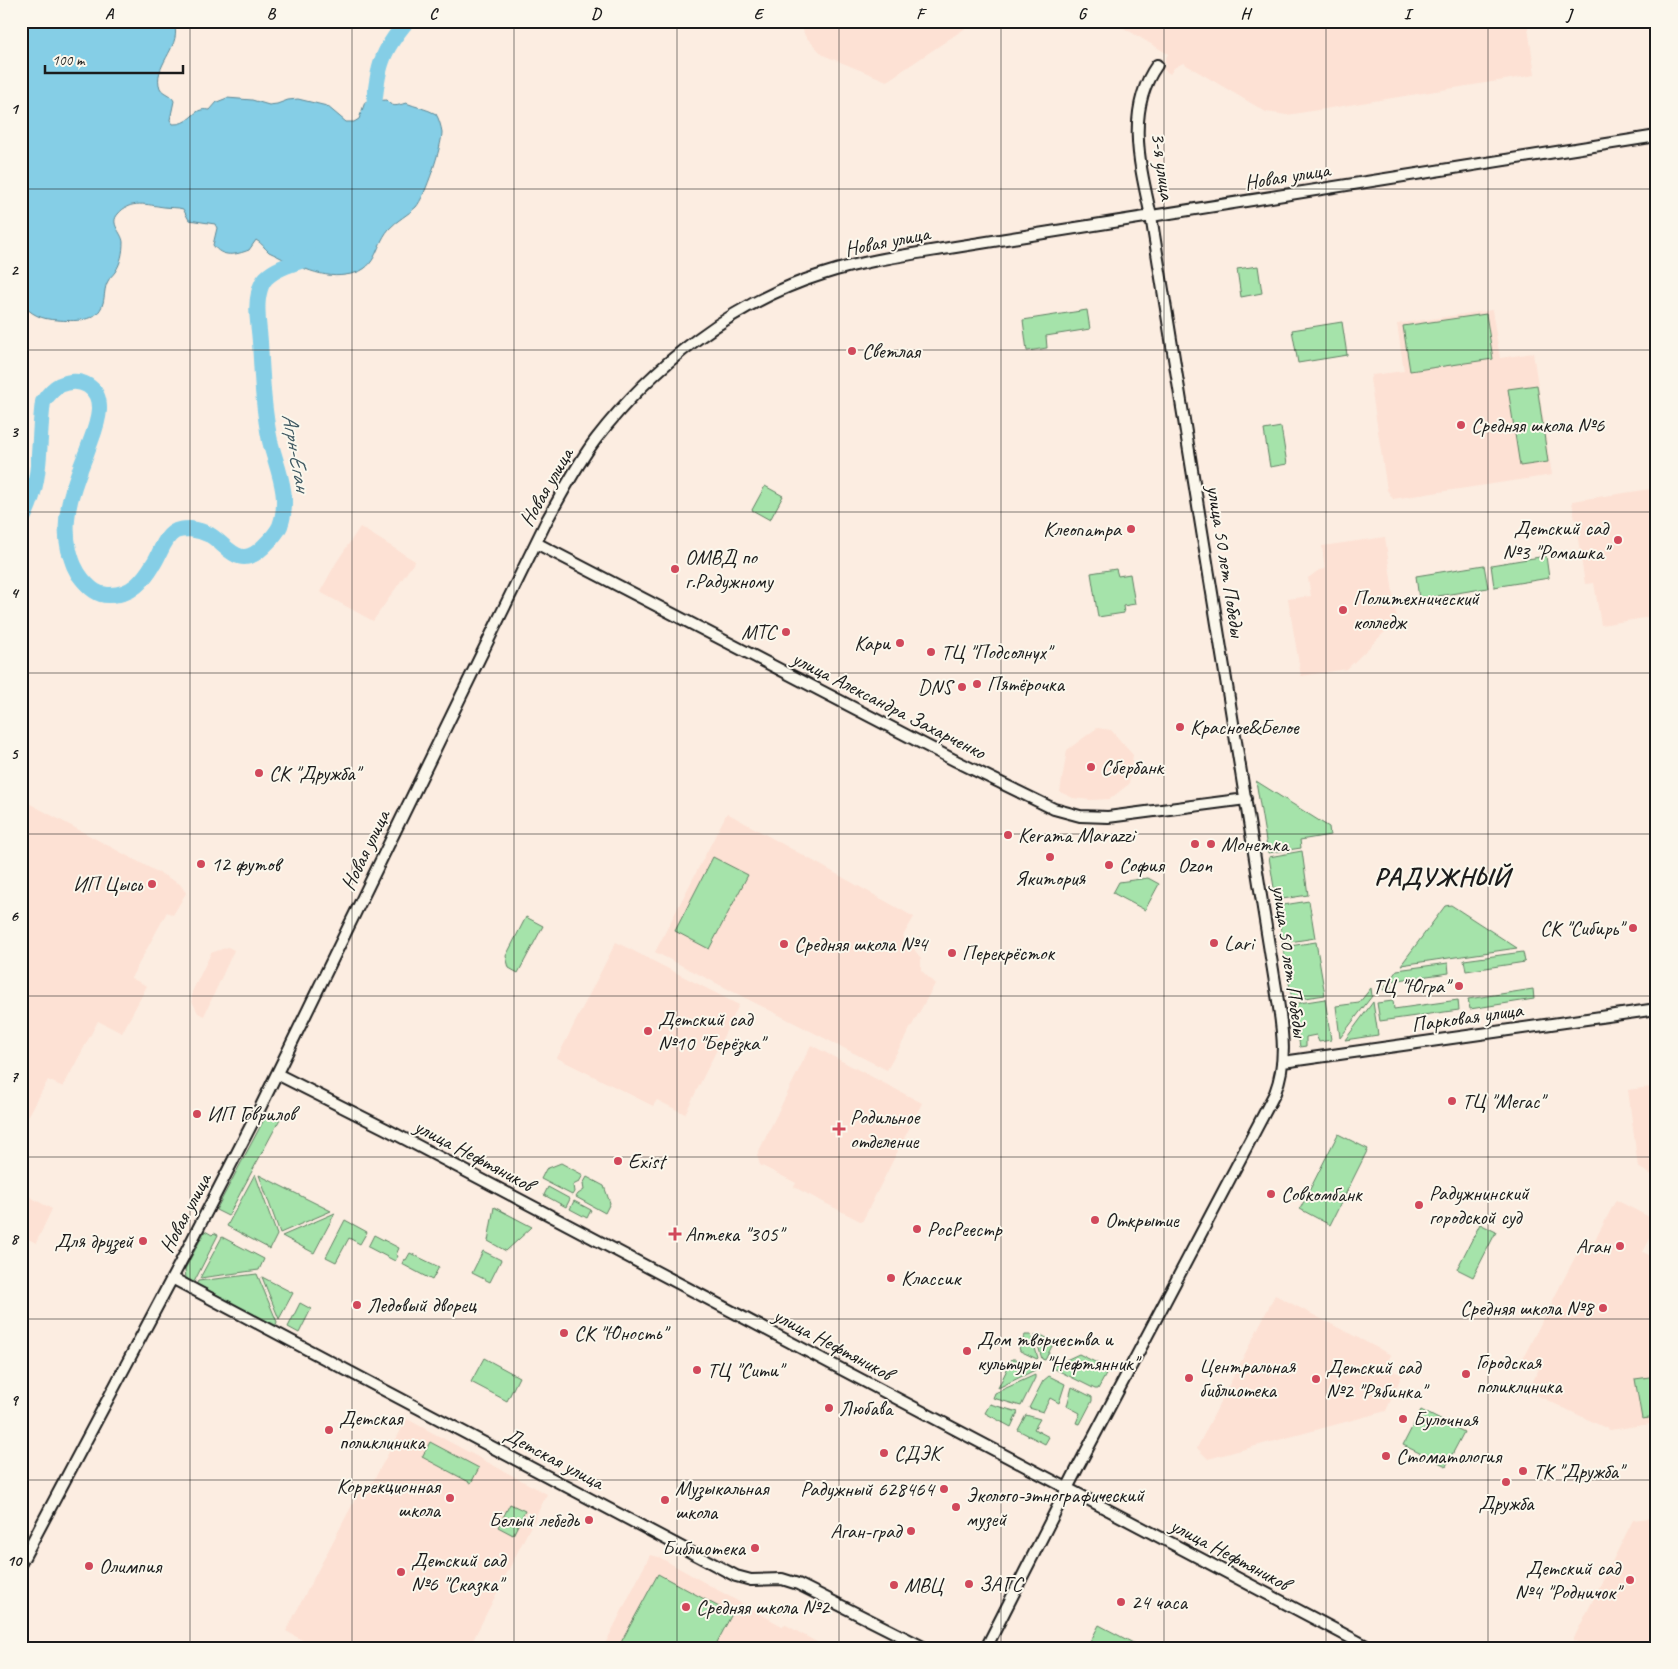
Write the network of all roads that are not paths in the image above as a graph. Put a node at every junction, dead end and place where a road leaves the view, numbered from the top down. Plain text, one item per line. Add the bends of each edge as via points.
1 (1157, 65) dead end
2 (1657, 136) edge
3 (1151, 216) junction
4 (536, 543) junction
5 (1246, 799) junction
6 (1657, 1009) edge
7 (1283, 1062) junction
8 (277, 1074) junction
9 (172, 1278) junction
10 (1067, 1489) junction
11 (21, 1563) edge
12 (925, 1648) edge
13 (986, 1648) edge
14 (1370, 1648) edge

1 - 3 street, 3-я улица via 1144,90 1138,134 1140,164
2 - 3 street, Новая улица
3 - 4 street, Новая улица via 857,264 821,274 765,298 732,316 681,352 626,404 583,458
3 - 5 street, улица 50 лет Победы
4 - 5 street, улица Александра Захарченко via 1054,809 1080,816 1108,817
4 - 8 street, Новая улица
5 - 7 street, улица 50 лет Победы via 1282,1024
6 - 7 street, Парковая улица
7 - 10 street, улица 50 лет Победы via 1275,1092
8 - 9 street, Новая улица
8 - 10 street, улица Нефтяников
9 - 11 street, Новая улица
9 - 12 street, Детская улица via 736,1576 751,1580 782,1579 798,1584
10 - 13 street, улица 50 лет Победы
10 - 14 street, улица Нефтяников

